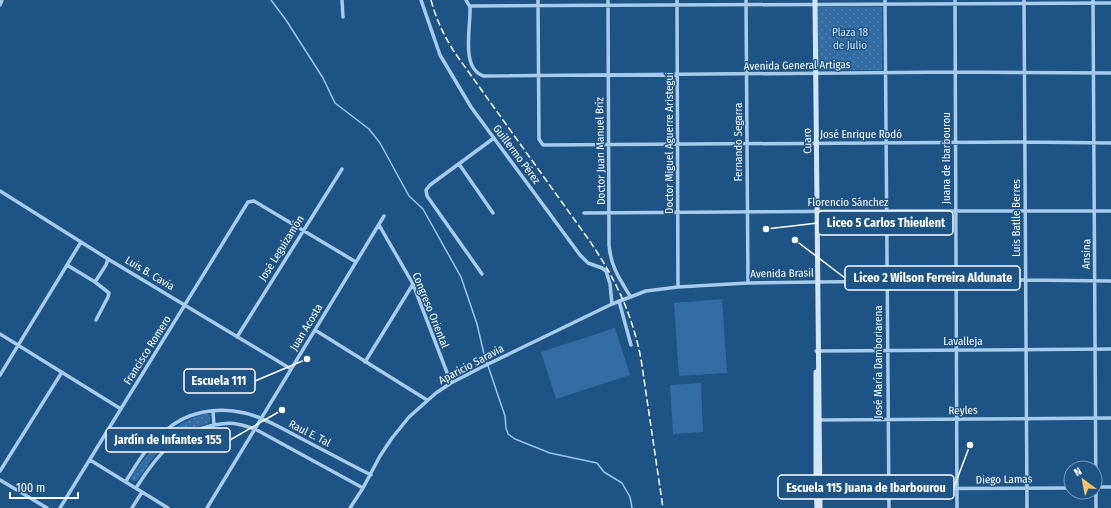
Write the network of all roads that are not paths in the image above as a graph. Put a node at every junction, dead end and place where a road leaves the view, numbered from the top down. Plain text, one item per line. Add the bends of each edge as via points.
1 (2, 0) edge
2 (342, 0) edge
3 (421, 0) edge
4 (466, 0) edge
5 (538, 0) edge
6 (608, 0) edge
7 (677, 0) edge
8 (746, 0) edge
9 (1024, 1) edge
10 (1093, 1) edge
11 (885, 2) edge
12 (955, 2) edge
13 (1111, 2) edge
14 (816, 3) edge
15 (0, 5) edge
16 (538, 5) junction
17 (677, 5) junction
18 (746, 5) junction
19 (470, 6) junction
20 (608, 6) junction
21 (343, 17) dead end
22 (955, 72) junction
23 (816, 73) junction
24 (886, 73) junction
25 (1025, 73) junction
26 (1094, 73) junction
27 (1111, 73) edge
28 (747, 74) junction
29 (608, 75) junction
30 (678, 75) junction
31 (539, 76) junction
32 (494, 138) junction
33 (886, 142) junction
34 (955, 142) junction
35 (1024, 142) junction
36 (747, 143) junction
37 (817, 143) junction
38 (1111, 143) edge
39 (609, 144) junction
40 (678, 144) junction
41 (1094, 144) junction
42 (459, 164) junction
43 (342, 168) dead end
44 (0, 191) edge
45 (817, 211) junction
46 (886, 211) junction
47 (956, 211) junction
48 (1025, 211) junction
49 (1096, 211) junction
50 (1111, 211) edge
51 (748, 212) junction
52 (493, 213) dead end
53 (584, 213) dead end
54 (610, 213) junction
55 (678, 213) junction
56 (384, 216) dead end
57 (379, 224) junction
58 (302, 230) junction
59 (81, 242) junction
60 (108, 259) junction
61 (356, 262) junction
62 (67, 265) junction
63 (482, 274) dead end
64 (956, 280) junction
65 (1025, 280) junction
66 (887, 281) junction
67 (1095, 281) junction
68 (1111, 281) edge
69 (94, 282) junction
70 (818, 282) junction
71 (748, 283) junction
72 (414, 284) junction
73 (678, 287) junction
74 (630, 296) junction
75 (624, 299) joint
76 (618, 301) junction
77 (612, 304) junction
78 (185, 305) junction
79 (96, 320) dead end
80 (315, 330) junction
81 (0, 334) edge
82 (237, 337) junction
83 (631, 345) dead end
84 (18, 346) junction
85 (1026, 349) junction
86 (1095, 349) junction
87 (1111, 349) edge
88 (817, 350) junction
89 (888, 350) junction
90 (956, 350) junction
91 (365, 362) junction
92 (291, 369) junction
93 (62, 372) junction
94 (0, 375) edge
95 (451, 383) junction
96 (427, 400) junction
97 (122, 409) junction
98 (213, 411) junction
99 (1026, 418) junction
100 (1096, 418) junction
101 (1111, 418) edge
102 (262, 419) junction
103 (888, 419) junction
104 (956, 419) junction
105 (818, 420) junction
106 (214, 425) junction
107 (255, 429) junction
108 (90, 460) junction
109 (1096, 460) edge
110 (0, 471) edge
111 (371, 475) junction
112 (0, 480) edge
113 (126, 481) junction
114 (136, 488) junction
115 (363, 488) junction
116 (1026, 488) junction
117 (1063, 488) edge
118 (818, 489) junction
119 (889, 489) junction
120 (957, 489) junction
121 (142, 492) junction
122 (46, 508) edge
123 (60, 508) edge
124 (132, 508) edge
125 (168, 508) edge
126 (207, 508) edge
127 (350, 508) edge
128 (816, 508) edge
129 (820, 508) edge
130 (889, 508) edge
131 (957, 508) edge
132 (1026, 508) edge

1 - 15 street
2 - 21 street
3 - 32 street, Guillermo Pérez via 440,55 471,107
4 - 19 street
5 - 16 street
6 - 20 street, Doctor Juan Manuel Briz
7 - 17 street, Doctor Miguel Aguerre Aristegui
8 - 18 street, Fernando Segarra
9 - 10 street
9 - 12 street
9 - 25 street, Luis Batlle Berres
10 - 13 street
10 - 26 street, Ansina
11 - 12 street
11 - 14 street
11 - 24 street, José María Damboriarena
12 - 22 street, Juana de Ibarbourou
14 - 18 street
14 - 23 street, Cuaro
16 - 19 street
16 - 20 street
16 - 31 street
17 - 18 street
17 - 20 street
17 - 30 street, Doctor Miguel Aguerre Aristegui
18 - 28 street, Fernando Segarra
19 - 31 street, Avenida General Artigas via 468,50 477,74
20 - 29 street, Doctor Juan Manuel Briz
22 - 24 street, Avenida General Artigas
22 - 25 street, Avenida General Artigas
22 - 34 street, Juana de Ibarbourou
23 - 24 street, Avenida General Artigas
23 - 28 street, Avenida General Artigas
23 - 37 street, Cuaro
24 - 33 street, José María Damboriarena
25 - 26 street, Avenida General Artigas
25 - 35 street, Luis Batlle Berres
26 - 27 street, Avenida General Artigas
26 - 41 street, Ansina
28 - 30 street, Avenida General Artigas
28 - 36 street, Fernando Segarra
29 - 30 street, Avenida General Artigas
29 - 31 street, Avenida General Artigas
29 - 39 street, Doctor Juan Manuel Briz
30 - 40 street, Doctor Miguel Aguerre Aristegui
31 - 39 street, José Enrique Rodó via 540,142 544,145
32 - 42 street
32 - 77 street, Guillermo Pérez via 580,255 588,263 606,271
33 - 34 street, José Enrique Rodó
33 - 37 street, José Enrique Rodó
33 - 46 street, José María Damboriarena
34 - 35 street, José Enrique Rodó
34 - 47 street, Juana de Ibarbourou
35 - 41 street, José Enrique Rodó
35 - 48 street, Luis Batlle Berres
36 - 37 street, José Enrique Rodó
36 - 40 street, José Enrique Rodó
36 - 51 street, Fernando Segarra
37 - 45 street, Cuaro
38 - 41 street, José Enrique Rodó
39 - 40 street, José Enrique Rodó
39 - 54 street, Doctor Juan Manuel Briz
40 - 55 street, Doctor Miguel Aguerre Aristegui
41 - 49 street, Ansina
42 - 52 street
42 - 63 street via 430,184 426,190 427,196
43 - 58 street, José Leguizamón
44 - 59 street, Luis B. Cavia
45 - 46 street, Florencio Sánchez
45 - 51 street, Florencio Sánchez
45 - 70 street, Cuaro
46 - 47 street, Florencio Sánchez
46 - 66 street, José María Damboriarena
47 - 48 street, Florencio Sánchez
47 - 64 street, Juana de Ibarbourou
48 - 49 street, Florencio Sánchez
48 - 65 street, Luis Batlle Berres
49 - 50 street, Florencio Sánchez
49 - 67 street, Ansina
51 - 55 street, Florencio Sánchez
51 - 71 street, Fernando Segarra
53 - 54 street, Florencio Sánchez
54 - 55 street, Florencio Sánchez
54 - 74 street, Doctor Juan Manuel Briz via 610,256 614,269
55 - 73 street, Doctor Miguel Aguerre Aristegui
56 - 57 street, Juan Acosta
57 - 61 street, Juan Acosta
57 - 72 street, Congreso Oriental
58 - 61 street
58 - 78 street, Francisco Romero via 250,201
58 - 82 street, José Leguizamón
59 - 60 street, Luis B. Cavia
59 - 62 street
60 - 69 street
60 - 78 street, Luis B. Cavia
61 - 80 street, Juan Acosta
62 - 69 street
62 - 84 street
64 - 65 street, Avenida Brasil
64 - 66 street, Avenida Brasil
64 - 90 street, Juana de Ibarbourou
65 - 67 street, Avenida Brasil
65 - 85 street, Luis Batlle Berres
66 - 70 street, Avenida Brasil
66 - 89 street, José María Damboriarena
67 - 68 street, Avenida Brasil
67 - 86 street, Ansina
69 - 79 street via 109,293
70 - 71 street, Avenida Brasil
70 - 88 street, Cuaro via 815,286
71 - 73 street, Avenida Brasil
72 - 91 street
72 - 95 street, Congreso Oriental
73 - 74 street, Avenida Brasil
74 - 75 street, Avenida Brasil
75 - 76 street, Aparicio Saravia
76 - 77 street, Aparicio Saravia
76 - 83 street
77 - 95 street, Aparicio Saravia
78 - 82 street, Luis B. Cavia
78 - 97 street, Francisco Romero
80 - 91 street
80 - 92 street, Juan Acosta
81 - 84 street
82 - 92 street, Luis B. Cavia
84 - 93 street
84 - 94 street
85 - 86 street, Lavalleja
85 - 90 street, Lavalleja
85 - 99 street, Luis Batlle Berres
86 - 87 street, Lavalleja
86 - 100 street, Ansina
88 - 89 street, Lavalleja
88 - 105 street, Cuaro
89 - 90 street, Lavalleja
89 - 103 street, José María Damboriarena
90 - 104 street, Juana de Ibarbourou
91 - 96 street
92 - 102 street, Juan Acosta
93 - 97 street
93 - 110 street
95 - 96 street, Aparicio Saravia
96 - 111 street, Aparicio Saravia via 392,438
97 - 108 street, Francisco Romero
98 - 102 street, Raul E. Tal via 241,412
98 - 106 street
98 - 113 street, Raul E. Tal via 189,416 165,430 147,450
99 - 100 street, Reyles
99 - 104 street, Reyles
99 - 116 street, Luis Batlle Berres
100 - 101 street, Reyles
100 - 109 street, Ansina
102 - 107 street, Juan Acosta
102 - 111 street, Raul E. Tal
103 - 104 street, Reyles
103 - 105 street, Reyles
103 - 119 street, José María Damboriarena
104 - 120 street, Juana de Ibarbourou
105 - 118 street, Cuaro
106 - 107 street, Raul E. Tal via 239,424
106 - 114 street, Raul E. Tal via 190,432 176,440 149,467
107 - 115 street, Raul E. Tal
107 - 126 street, Juan Acosta
108 - 113 street
108 - 123 street, Francisco Romero
111 - 115 street, Aparicio Saravia
112 - 122 street
113 - 114 street
114 - 121 street
115 - 127 street, Aparicio Saravia
116 - 117 street, Diego Lamas
116 - 120 street, Diego Lamas
116 - 132 street, Luis Batlle Berres
118 - 119 street, Diego Lamas
118 - 128 street, Cuaro
118 - 129 street, Cuaro
119 - 120 street, Diego Lamas
119 - 130 street, José María Damboriarena
120 - 131 street, Juana de Ibarbourou
121 - 124 street
121 - 125 street

